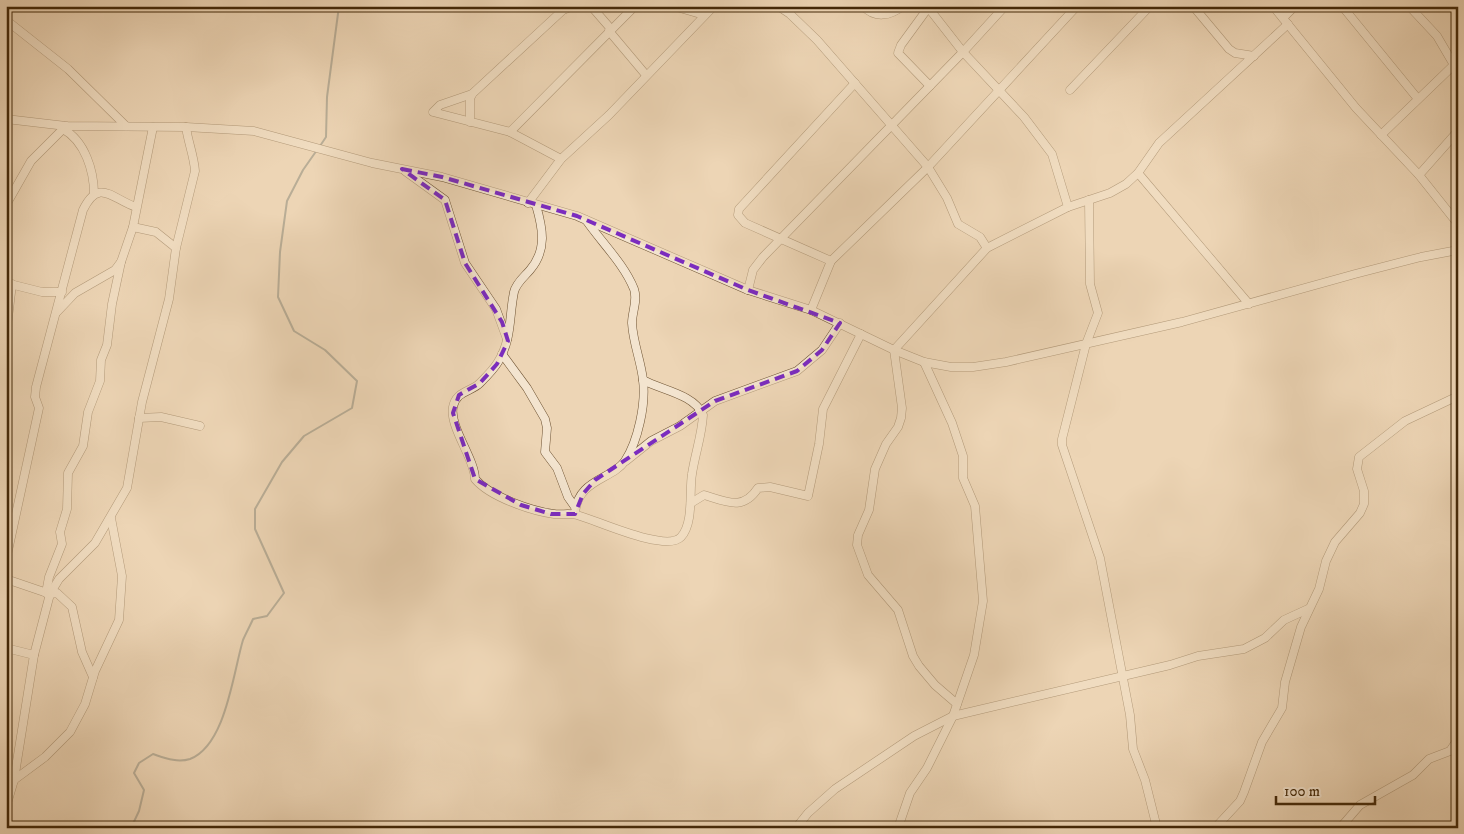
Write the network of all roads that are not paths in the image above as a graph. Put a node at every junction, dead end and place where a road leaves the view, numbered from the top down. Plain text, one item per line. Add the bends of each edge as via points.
1 (573, 6) edge
2 (591, 6) edge
3 (635, 6) edge
4 (673, 6) edge
5 (714, 6) edge
6 (778, 6) edge
7 (796, 6) edge
8 (863, 6) edge
9 (903, 6) edge
10 (1005, 6) edge
11 (1077, 6) edge
12 (1150, 6) edge
13 (1193, 6) edge
14 (1273, 6) edge
15 (1295, 6) edge
16 (1342, 6) edge
17 (1409, 6) edge
18 (928, 7) edge
19 (790, 14) junction
20 (704, 15) junction
21 (6, 20) edge
22 (1285, 21) junction
23 (610, 30) junction
24 (963, 52) junction
25 (1254, 56) junction
26 (1456, 63) edge
27 (646, 75) junction
28 (855, 83) junction
29 (930, 86) junction
30 (1000, 90) junction
31 (1070, 90) dead end
32 (472, 94) junction
33 (1418, 99) junction
34 (6, 119) edge
35 (470, 122) junction
36 (891, 125) junction
37 (126, 126) junction
38 (64, 127) junction
39 (154, 127) junction
40 (186, 127) junction
41 (1458, 131) edge
42 (510, 132) junction
43 (1381, 135) junction
44 (561, 159) junction
45 (928, 167) junction
46 (402, 169) junction
47 (1138, 173) junction
48 (1419, 175) junction
49 (94, 194) junction
50 (1089, 200) junction
51 (532, 204) junction
52 (6, 205) edge
53 (136, 207) junction
54 (1068, 207) junction
55 (1458, 210) edge
56 (1451, 217) junction
57 (586, 220) junction
58 (1458, 224) edge
59 (133, 227) junction
60 (782, 238) junction
61 (176, 248) junction
62 (988, 248) junction
63 (1458, 250) edge
64 (831, 261) junction
65 (121, 262) junction
66 (9, 283) edge
67 (748, 290) junction
68 (62, 292) junction
69 (1249, 304) junction
70 (811, 310) junction
71 (56, 313) junction
72 (840, 323) junction
73 (861, 334) junction
74 (6, 335) edge
75 (508, 341) junction
76 (1086, 344) junction
77 (894, 350) junction
78 (502, 354) junction
79 (924, 362) junction
80 (643, 380) junction
81 (1458, 396) edge
82 (702, 411) junction
83 (139, 418) junction
84 (200, 426) dead end
85 (624, 462) junction
86 (691, 502) junction
87 (575, 511) junction
88 (111, 518) junction
89 (6, 560) edge
90 (6, 579) edge
91 (48, 594) junction
92 (1308, 610) junction
93 (6, 648) edge
94 (34, 655) junction
95 (1122, 674) junction
96 (93, 677) junction
97 (957, 704) junction
98 (953, 716) junction
99 (1458, 739) edge
100 (14, 780) junction
101 (6, 807) edge
102 (796, 828) edge
103 (898, 828) edge
104 (1157, 828) edge
105 (1215, 828) edge
106 (1340, 828) edge

1 - 32 street via 563,10
2 - 23 street
3 - 23 street
4 - 20 street
5 - 20 street
6 - 19 street
7 - 19 street
8 - 9 street via 874,14 886,15
10 - 24 street
11 - 30 street
12 - 31 street
13 - 25 street via 1229,49
14 - 22 street
15 - 22 street
16 - 33 street
17 - 26 street via 1437,36
18 - 24 street
18 - 29 street via 898,53
19 - 28 street
20 - 27 street
21 - 37 street via 68,69
22 - 25 street
22 - 43 street
23 - 27 street
23 - 42 street
24 - 29 street
24 - 30 street
25 - 47 street via 1155,147
26 - 33 street
27 - 44 street
28 - 36 street
28 - 60 street via 739,209 738,215 745,223
29 - 36 street
30 - 45 street
30 - 54 street via 1052,154
32 - 35 street
32 - 35 street via 440,105 433,112
33 - 43 street
34 - 38 street
35 - 42 street
36 - 45 street
36 - 60 street
37 - 38 street
37 - 39 street
38 - 49 street via 76,139 87,159 94,176
38 - 52 street via 31,161
39 - 40 street
39 - 53 street
40 - 46 street via 254,131 372,164
40 - 61 street via 195,171
41 - 48 street
42 - 44 street
43 - 48 street
44 - 51 street
45 - 62 street via 958,224 980,237
45 - 64 street
46 - 51 street via 442,176
46 - 75 street via 445,200 465,263 496,309
47 - 50 street via 1118,188
47 - 69 street
48 - 56 street
49 - 53 street via 101,191 110,193
49 - 68 street via 83,210
50 - 54 street
50 - 76 street via 1090,284 1098,313
51 - 57 street
51 - 75 street via 542,228 542,244 534,264 514,291
53 - 59 street
54 - 62 street
55 - 56 street
56 - 58 street
57 - 67 street
57 - 80 street via 625,272 634,290 636,301 632,327
59 - 61 street via 156,232
59 - 65 street
60 - 64 street
60 - 67 street via 757,264
61 - 83 street via 169,299
62 - 77 street
63 - 69 street
64 - 70 street
65 - 71 street via 114,270 76,293
65 - 91 street via 107,345 100,360 100,381 88,412 83,446 68,473 67,509 60,532 62,544 49,577
66 - 68 street via 42,292
66 - 74 street
67 - 70 street
68 - 71 street
69 - 76 street
70 - 72 street
71 - 89 street via 36,387 35,397 40,408
72 - 73 street
72 - 82 street via 822,350 797,372 723,397
73 - 77 street
73 - 86 street via 823,409 808,496 770,486 758,488 752,497 737,503 704,496
75 - 78 street
76 - 79 street via 973,367
76 - 95 street via 1062,445 1100,558
77 - 79 street
77 - 97 street via 901,418 875,469 869,510 857,545 868,575 902,617 919,666
78 - 87 street via 545,419 545,452 557,468
78 - 87 street via 480,383 459,395 453,407 465,451 474,467 475,479 521,505 551,514
79 - 97 street via 952,423 963,456 963,478 975,506 982,601 974,655
80 - 82 street via 677,393
80 - 85 street via 638,427
81 - 92 street via 1405,421 1359,457 1357,469 1364,491 1364,504 1330,552 1322,570 1319,589
82 - 85 street via 651,441
82 - 86 street
83 - 84 street via 162,417
83 - 88 street via 127,488
85 - 87 street via 595,480
86 - 87 street via 684,533 673,542 624,532
88 - 91 street via 94,543
88 - 96 street via 122,576 122,595 119,620
90 - 91 street
91 - 94 street
91 - 96 street via 57,593 72,607 82,652
92 - 95 street via 1284,620 1264,638 1244,649
92 - 105 street via 1288,671 1282,708 1262,742 1240,802
93 - 94 street
94 - 100 street
95 - 98 street
95 - 104 street via 1133,749
96 - 100 street via 85,704 70,732 45,757
97 - 98 street
98 - 102 street via 914,736 835,789
98 - 103 street via 908,799
99 - 106 street via 1450,751 1429,759 1413,775 1360,805
100 - 101 street

